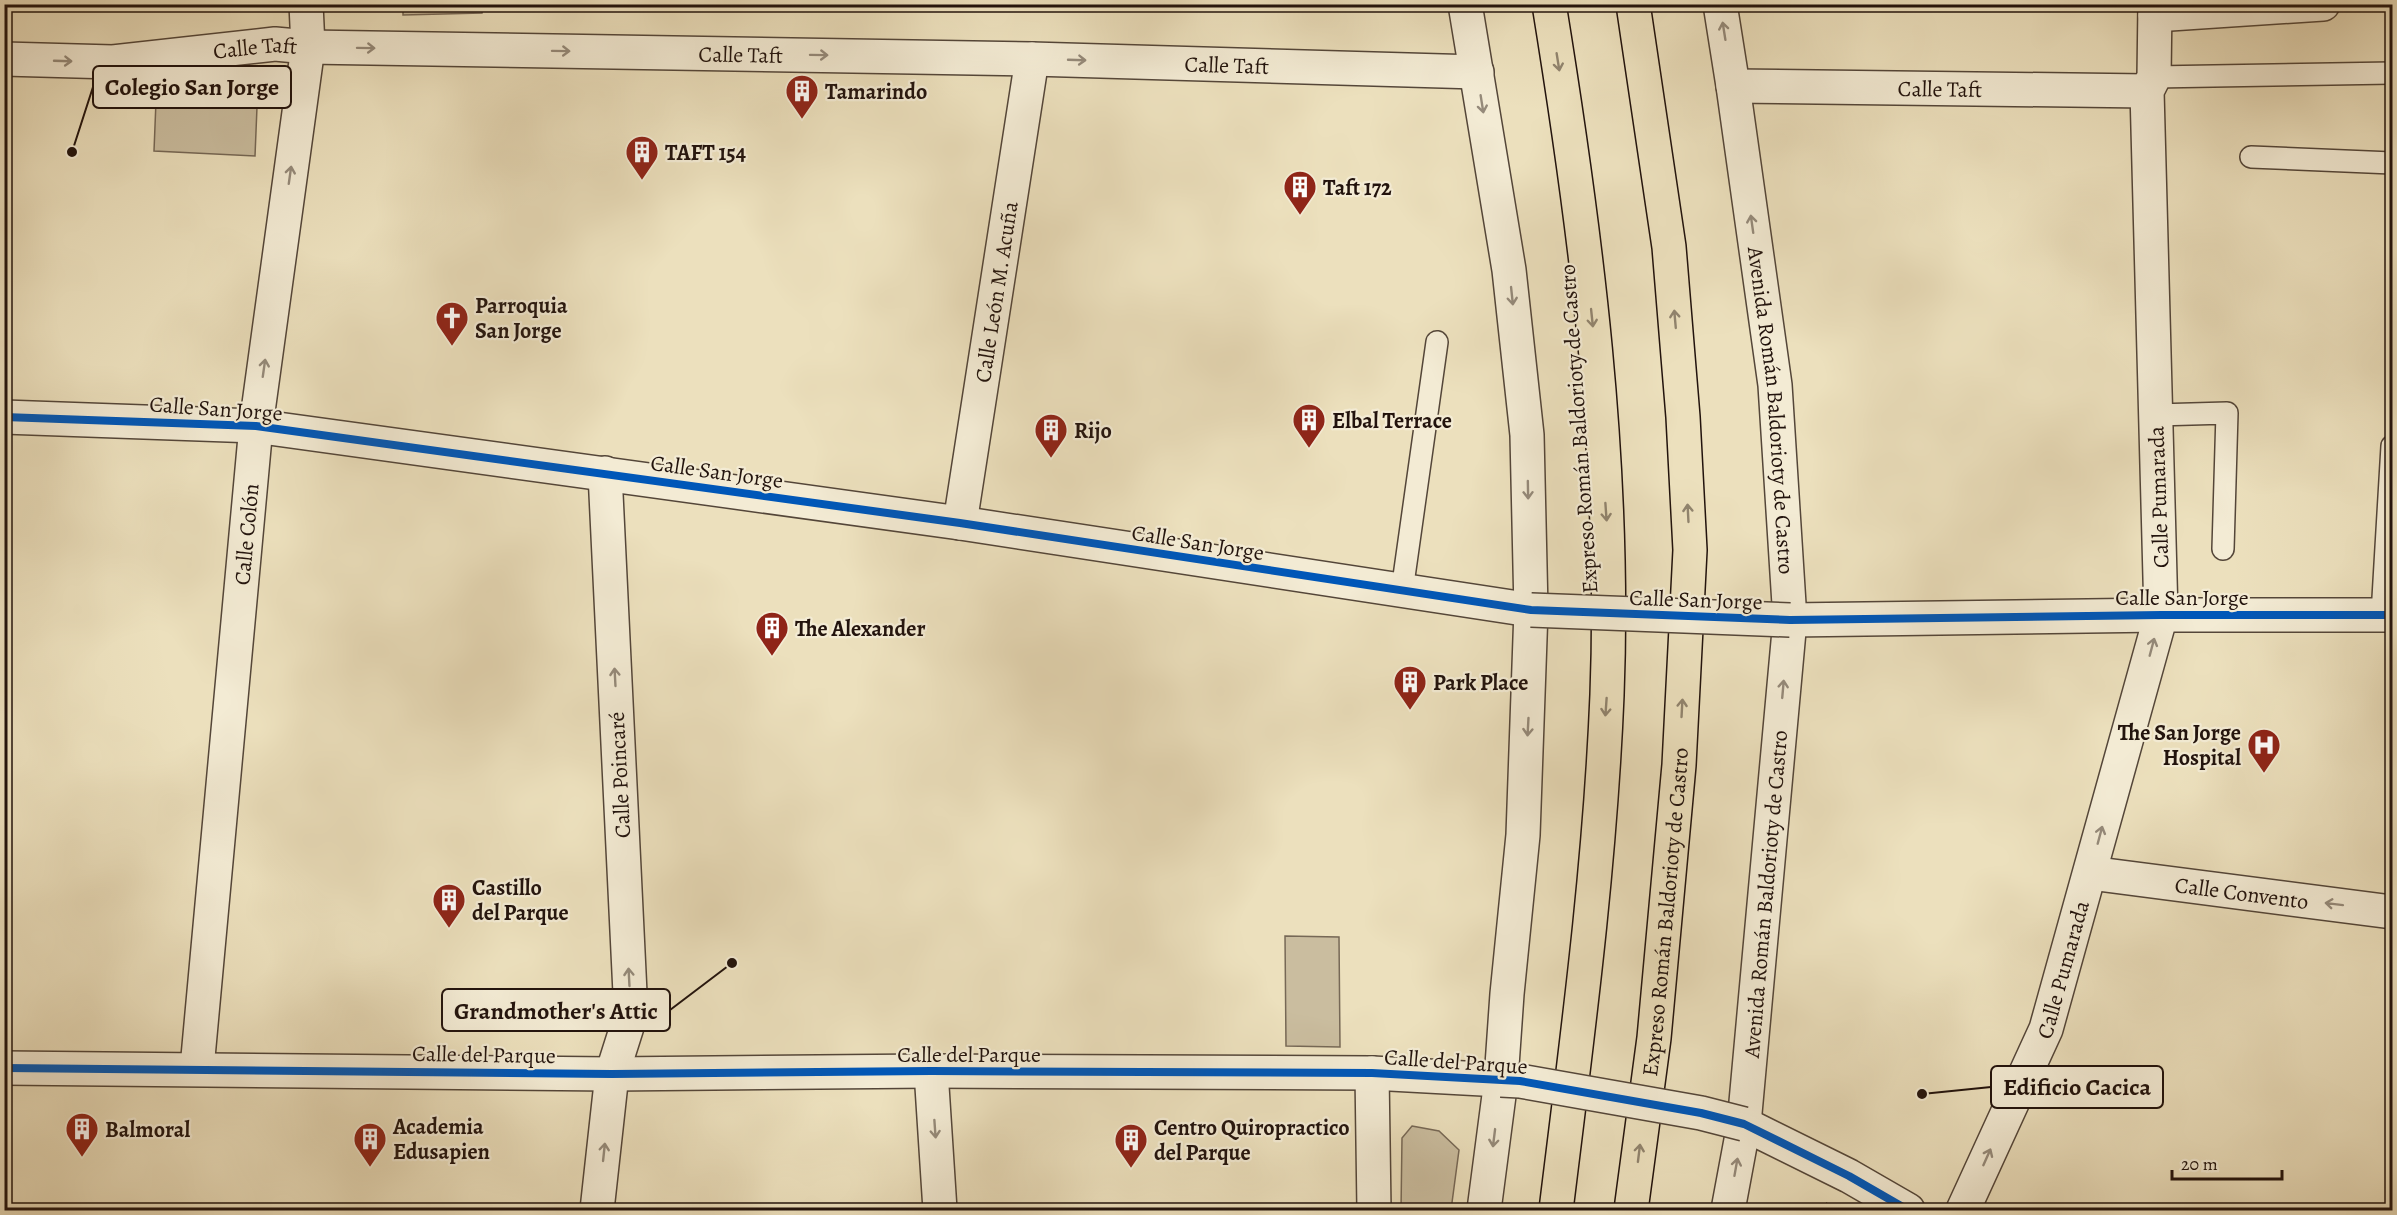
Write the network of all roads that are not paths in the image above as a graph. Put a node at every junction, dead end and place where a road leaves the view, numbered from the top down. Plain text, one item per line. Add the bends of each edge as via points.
1 (306, 4) edge
2 (1465, 4) edge
3 (1549, 4) edge
4 (1633, 4) edge
5 (1720, 4) edge
6 (2323, 4) edge
7 (2155, 10) edge
8 (308, 47) junction
9 (4, 59) edge
10 (1032, 59) junction
11 (1477, 72) junction
12 (2392, 73) edge
13 (2150, 84) junction
14 (1733, 86) junction
15 (2251, 157) dead end
16 (2392, 163) edge
17 (1437, 342) dead end
18 (2156, 415) junction
19 (4, 417) edge
20 (256, 426) junction
21 (2392, 446) edge
22 (605, 473) junction
23 (960, 523) junction
24 (2223, 549) dead end
25 (1402, 591) junction
26 (1531, 610) junction
27 (2161, 615) junction
28 (2387, 615) edge
29 (1790, 621) junction
30 (2090, 873) junction
31 (2392, 912) edge
32 (4, 1068) edge
33 (197, 1068) junction
34 (931, 1071) junction
35 (1372, 1073) junction
36 (612, 1074) junction
37 (1501, 1080) junction
38 (1744, 1124) junction
39 (597, 1210) edge
40 (940, 1210) edge
41 (1374, 1210) edge
42 (1484, 1210) edge
43 (1556, 1210) edge
44 (1630, 1210) edge
45 (1728, 1210) edge
46 (1908, 1210) edge
47 (1963, 1210) edge

1 - 8 street, Calle Colón
2 - 11 street
3 -> 43 highway, Expreso Román Baldorioty de Castro via 1580,206 1594,337 1608,546 1607,695 1596,858
44 -> 4 highway, Expreso Román Baldorioty de Castro via 1654,1038 1679,765 1690,550 1669,247
14 -> 5 street, Avenida Román Baldorioty de Castro
6 - 7 street
7 - 13 street, Calle Pumarada
9 -> 8 street, Calle Taft via 113,62 275,44
8 -> 10 street, Calle Taft
20 -> 8 street, Calle Colón
10 -> 11 street, Calle Taft
10 - 23 street, Calle León M. Acuña
11 -> 26 street via 1509,270 1527,435
12 - 13 lane
13 - 14 street, Calle Taft
13 - 18 street, Calle Pumarada
29 -> 14 street, Avenida Román Baldorioty de Castro via 1775,385
15 - 16 lane
17 - 25 lane
18 - 24 lane via 2227,413
18 - 27 street, Calle Pumarada
19 - 20 street, Calle San Jorge
20 - 22 street, Calle San Jorge
20 - 33 street, Calle Colón
21 - 28 lane
22 - 23 street, Calle San Jorge
36 -> 22 street, Calle Poincaré via 631,1014
23 - 25 street, Calle San Jorge
25 - 26 street, Calle San Jorge
26 - 29 street, Calle San Jorge, bridge
26 -> 37 street via 1523,835
27 - 28 street, Calle San Jorge
27 - 29 street, Calle San Jorge
30 -> 27 street, Calle Pumarada
38 -> 29 street, Avenida Román Baldorioty de Castro
31 -> 30 street, Calle Convento
47 -> 30 street, Calle Pumarada via 2046,1029
32 - 33 street, Calle del Parque
33 - 36 street, Calle del Parque
34 - 35 street, Calle del Parque
34 - 36 street, Calle del Parque
34 -> 40 street
35 - 37 street, Calle del Parque
35 - 41 street
39 -> 36 street, Calle Poincaré
37 - 38 street, Calle del Parque, bridge via 1701,1113
37 -> 42 street
45 -> 38 street, Avenida Román Baldorioty de Castro
38 - 46 street, Calle del Parque

